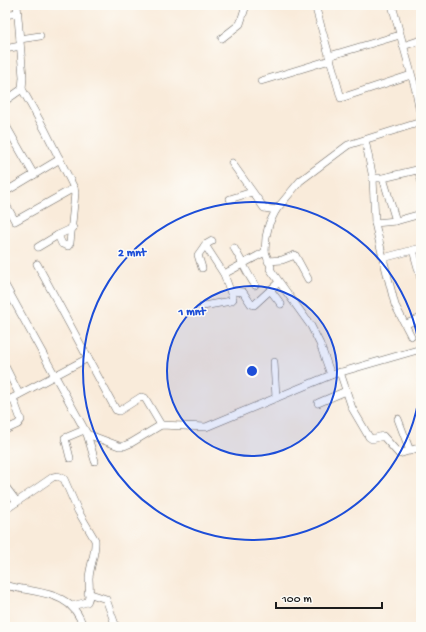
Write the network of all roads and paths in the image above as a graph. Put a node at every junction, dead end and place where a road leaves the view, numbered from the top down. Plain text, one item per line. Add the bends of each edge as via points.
1 (16, 5) edge
2 (246, 5) edge
3 (315, 5) edge
4 (392, 5) edge
5 (17, 13) junction
6 (5, 15) edge
7 (400, 35) junction
8 (40, 36) dead end
9 (222, 38) dead end
10 (421, 40) edge
11 (20, 43) junction
12 (403, 46) junction
13 (5, 49) edge
14 (330, 58) junction
15 (410, 75) junction
16 (261, 81) dead end
17 (22, 89) junction
18 (5, 101) edge
19 (421, 118) edge
20 (421, 122) edge
21 (5, 124) edge
22 (365, 140) junction
23 (60, 159) junction
24 (232, 163) dead end
25 (420, 169) edge
26 (34, 175) junction
27 (373, 178) junction
28 (383, 178) junction
29 (421, 180) edge
30 (74, 188) junction
31 (5, 192) edge
32 (252, 192) junction
33 (230, 199) dead end
34 (5, 203) edge
35 (276, 210) junction
36 (421, 214) edge
37 (396, 221) junction
38 (375, 223) junction
39 (73, 228) junction
40 (58, 235) junction
41 (38, 247) dead end
42 (234, 248) dead end
43 (421, 248) edge
44 (413, 250) junction
45 (265, 252) junction
46 (383, 258) junction
47 (268, 261) junction
48 (37, 264) dead end
49 (244, 264) junction
50 (202, 268) dead end
51 (224, 274) junction
52 (308, 279) dead end
53 (421, 279) edge
54 (278, 283) junction
55 (255, 285) dead end
56 (6, 290) edge
57 (231, 291) junction
58 (271, 291) junction
59 (281, 304) dead end
60 (203, 306) dead end
61 (421, 318) edge
62 (406, 324) junction
63 (411, 336) dead end
64 (421, 349) edge
65 (88, 358) junction
66 (274, 362) dead end
67 (5, 367) edge
68 (340, 372) junction
69 (331, 375) junction
70 (54, 376) junction
71 (346, 391) junction
72 (19, 394) junction
73 (13, 398) junction
74 (276, 398) junction
75 (5, 402) edge
76 (318, 403) dead end
77 (398, 420) dead end
78 (162, 425) junction
79 (5, 430) edge
80 (85, 432) junction
81 (421, 447) edge
82 (410, 451) junction
83 (70, 458) dead end
84 (95, 461) dead end
85 (5, 486) edge
86 (17, 502) junction
87 (5, 510) edge
88 (5, 585) edge
89 (88, 593) junction
90 (72, 606) junction
91 (83, 627) edge
92 (116, 627) edge

1 - 5 street
2 - 9 street via 240,24
3 - 14 street
4 - 7 street
5 - 6 street
5 - 11 street
7 - 12 street
7 - 14 street
8 - 11 street
10 - 12 street
11 - 13 street
11 - 17 street
12 - 15 street
14 - 15 street via 340,98
14 - 16 street
15 - 19 street
17 - 18 street
17 - 23 street
20 - 22 street
21 - 26 street
22 - 27 street
22 - 35 street via 348,145 316,169 300,182
23 - 26 street
23 - 30 street
24 - 32 street
25 - 28 street
25 - 29 street
26 - 31 street
27 - 28 street
27 - 38 street
28 - 37 street
30 - 34 street via 15,221
30 - 39 street
32 - 33 street
32 - 35 street via 264,208
35 - 45 street via 266,237
36 - 37 street
37 - 38 street
38 - 46 street
39 - 40 street
39 - 40 street via 72,240 68,246 62,244
40 - 41 street
42 - 49 street
43 - 44 street
44 - 46 street
44 - 53 street
45 - 47 street
45 - 49 street
46 - 62 street via 395,305
47 - 52 street via 282,260 295,255
47 - 54 street
48 - 65 street
49 - 51 street
49 - 55 street via 248,276
50 - 51 street via 198,255 208,243
51 - 57 street
54 - 58 street
54 - 69 street via 311,326
56 - 70 street
57 - 58 street via 243,292 252,305
57 - 60 street via 231,301
58 - 59 street
61 - 62 street
62 - 63 street
64 - 68 street
65 - 70 street
65 - 78 street via 116,410 119,411 141,397 145,398
66 - 74 street
67 - 72 street
68 - 69 street
68 - 71 street
69 - 74 street
70 - 72 street
70 - 80 street
71 - 76 street
71 - 82 street via 352,408 372,439 383,436 399,454
72 - 73 street
73 - 75 street
73 - 79 street via 21,420
74 - 78 street via 206,427
77 - 82 street
78 - 80 street via 124,446
80 - 83 street via 65,438
80 - 84 street
81 - 82 street
85 - 86 street
86 - 87 street
86 - 89 street via 53,477 64,479 78,511 95,540
88 - 90 street via 54,595
89 - 90 street via 90,598 87,602
89 - 92 street via 106,599
90 - 91 street

